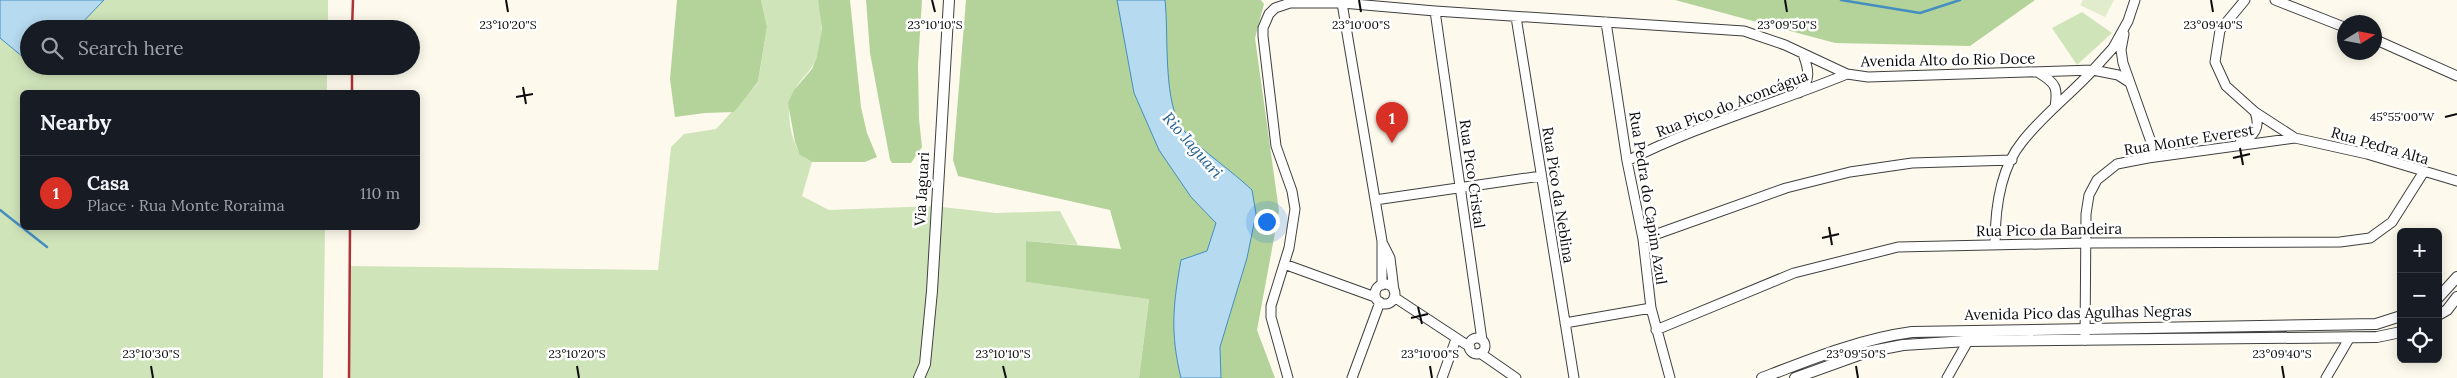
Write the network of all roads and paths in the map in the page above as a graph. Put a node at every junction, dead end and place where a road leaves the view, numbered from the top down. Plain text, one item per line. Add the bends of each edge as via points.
1 (949, 0) edge
2 (2135, 0) edge
3 (2245, 0) edge
4 (2275, 0) edge
5 (1342, 3) junction
6 (1435, 11) junction
7 (1516, 17) junction
8 (1606, 22) junction
9 (2128, 22) junction
10 (2337, 24) edge
11 (2382, 43) edge
12 (1803, 54) junction
13 (2093, 70) junction
14 (2039, 73) junction
15 (1847, 74) junction
16 (2457, 76) edge
17 (2129, 82) junction
18 (1797, 95) junction
19 (2055, 107) junction
20 (2255, 112) junction
21 (2295, 138) junction
22 (2235, 146) junction
23 (2156, 156) junction
24 (2012, 160) junction
25 (1627, 161) junction
26 (2423, 173) junction
27 (1541, 176) junction
28 (2457, 182) edge
29 (1460, 189) junction
30 (1375, 200) junction
31 (1643, 239) junction
32 (1382, 241) junction
33 (2086, 243) junction
34 (1995, 244) junction
35 (1284, 264) junction
36 (2457, 277) edge
37 (1382, 285) junction
38 (2442, 294) edge
39 (1394, 295) junction
40 (2457, 297) edge
41 (1378, 300) junction
42 (1651, 308) junction
43 (2442, 313) edge
44 (2397, 317) edge
45 (1565, 323) junction
46 (2085, 328) junction
47 (1656, 330) junction
48 (2397, 333) edge
49 (2350, 337) junction
50 (1456, 338) junction
51 (1482, 340) junction
52 (2085, 340) junction
53 (1968, 342) junction
54 (1470, 347) junction
55 (1480, 353) junction
56 (920, 378) edge
57 (1288, 378) edge
58 (1352, 378) edge
59 (1442, 378) edge
60 (1516, 378) edge
61 (1574, 378) edge
62 (1670, 378) edge
63 (1762, 378) edge
64 (1795, 378) edge
65 (1947, 378) edge
66 (2326, 378) edge

1 - 56 street, Via Jaguari via 932,291 925,364
2 - 9 street
3 - 20 street via 2220,30 2215,62 2226,86
4 - 10 street
5 - 6 street, Avenida Alto do Rio Doce
5 - 30 street
5 - 35 street, Avenida Alto do Rio Doce via 1283,4 1269,14 1263,28 1276,146 1292,191 1295,210
6 - 7 street, Avenida Alto do Rio Doce
6 - 29 street, Rua Pico Cristal
7 - 8 street, Avenida Alto do Rio Doce
7 - 27 street, Rua Pico da Neblina
8 - 12 street, Avenida Alto do Rio Doce via 1744,31
8 - 25 street, Rua Pedra do Capim Azul
9 - 13 street via 2113,48
9 - 17 street via 2121,50
11 - 16 street
12 - 15 street, Avenida Alto do Rio Doce
12 - 18 street via 1808,78 1806,86
13 - 14 street, Avenida Alto do Rio Doce
13 - 17 street, Avenida Alto do Rio Doce via 2118,75
13 - 19 street
14 - 15 street, Avenida Alto do Rio Doce via 1868,77
14 - 19 street via 2056,88
15 - 18 street, Rua Pico do Aconcágua
17 - 23 street
18 - 25 street, Rua Pico do Aconcágua via 1720,120
19 - 24 street via 2021,143
20 - 21 street
20 - 22 street via 2258,121 2254,134
21 - 22 street, Rua Monte Everest
21 - 26 street, Rua Pedra Alta via 2367,154
22 - 23 street, Rua Monte Everest
23 - 33 street, Rua Monte Everest via 2117,164 2097,180 2089,195
24 - 31 street via 1912,163 1850,172 1786,188
24 - 34 street via 2004,177 1995,224
25 - 31 street, Rua Pedra do Capim Azul
26 - 28 street, Rua Pedra Alta
26 - 33 street, Rua Pico da Bandeira via 2392,222 2370,238 2340,242
27 - 29 street
27 - 45 street, Rua Pico da Neblina
29 - 30 street
29 - 51 street, Rua Pico Cristal
30 - 32 street
31 - 42 street, Rua Pedra do Capim Azul
32 - 37 street
32 - 39 street via 1390,258
33 - 34 street, Rua Pico da Bandeira
33 - 46 street, Rua Monte Everest
34 - 47 street, Rua Pico da Bandeira via 1898,247 1794,273
35 - 41 street
35 - 57 street, Avenida Alto do Rio Doce via 1271,306 1271,317
36 - 38 street
37 - 39 street via 1391,286
37 - 41 street via 1375,292
39 - 41 street via 1388,303
39 - 50 street
40 - 43 street
41 - 58 street
42 - 45 street
42 - 47 street, Rua Pedra do Capim Azul
44 - 46 street, Avenida Pico das Agulhas Negras via 2376,324
45 - 61 street, Rua Pico da Neblina
46 - 52 street, Rua Monte Everest
46 - 63 street, Avenida Pico das Agulhas Negras via 1949,330 1890,335 1847,346
47 - 62 street, Rua Pedra do Capim Azul
48 - 49 street, Avenida Pico das Agulhas Negras
49 - 52 street, Avenida Pico das Agulhas Negras
49 - 66 street
50 - 54 street
50 - 59 street
51 - 54 street via 1475,338
51 - 55 street via 1485,347
52 - 53 street, Avenida Pico das Agulhas Negras
53 - 64 street, Avenida Pico das Agulhas Negras via 1904,345 1867,352
53 - 65 street
54 - 55 street via 1473,352
55 - 60 street

